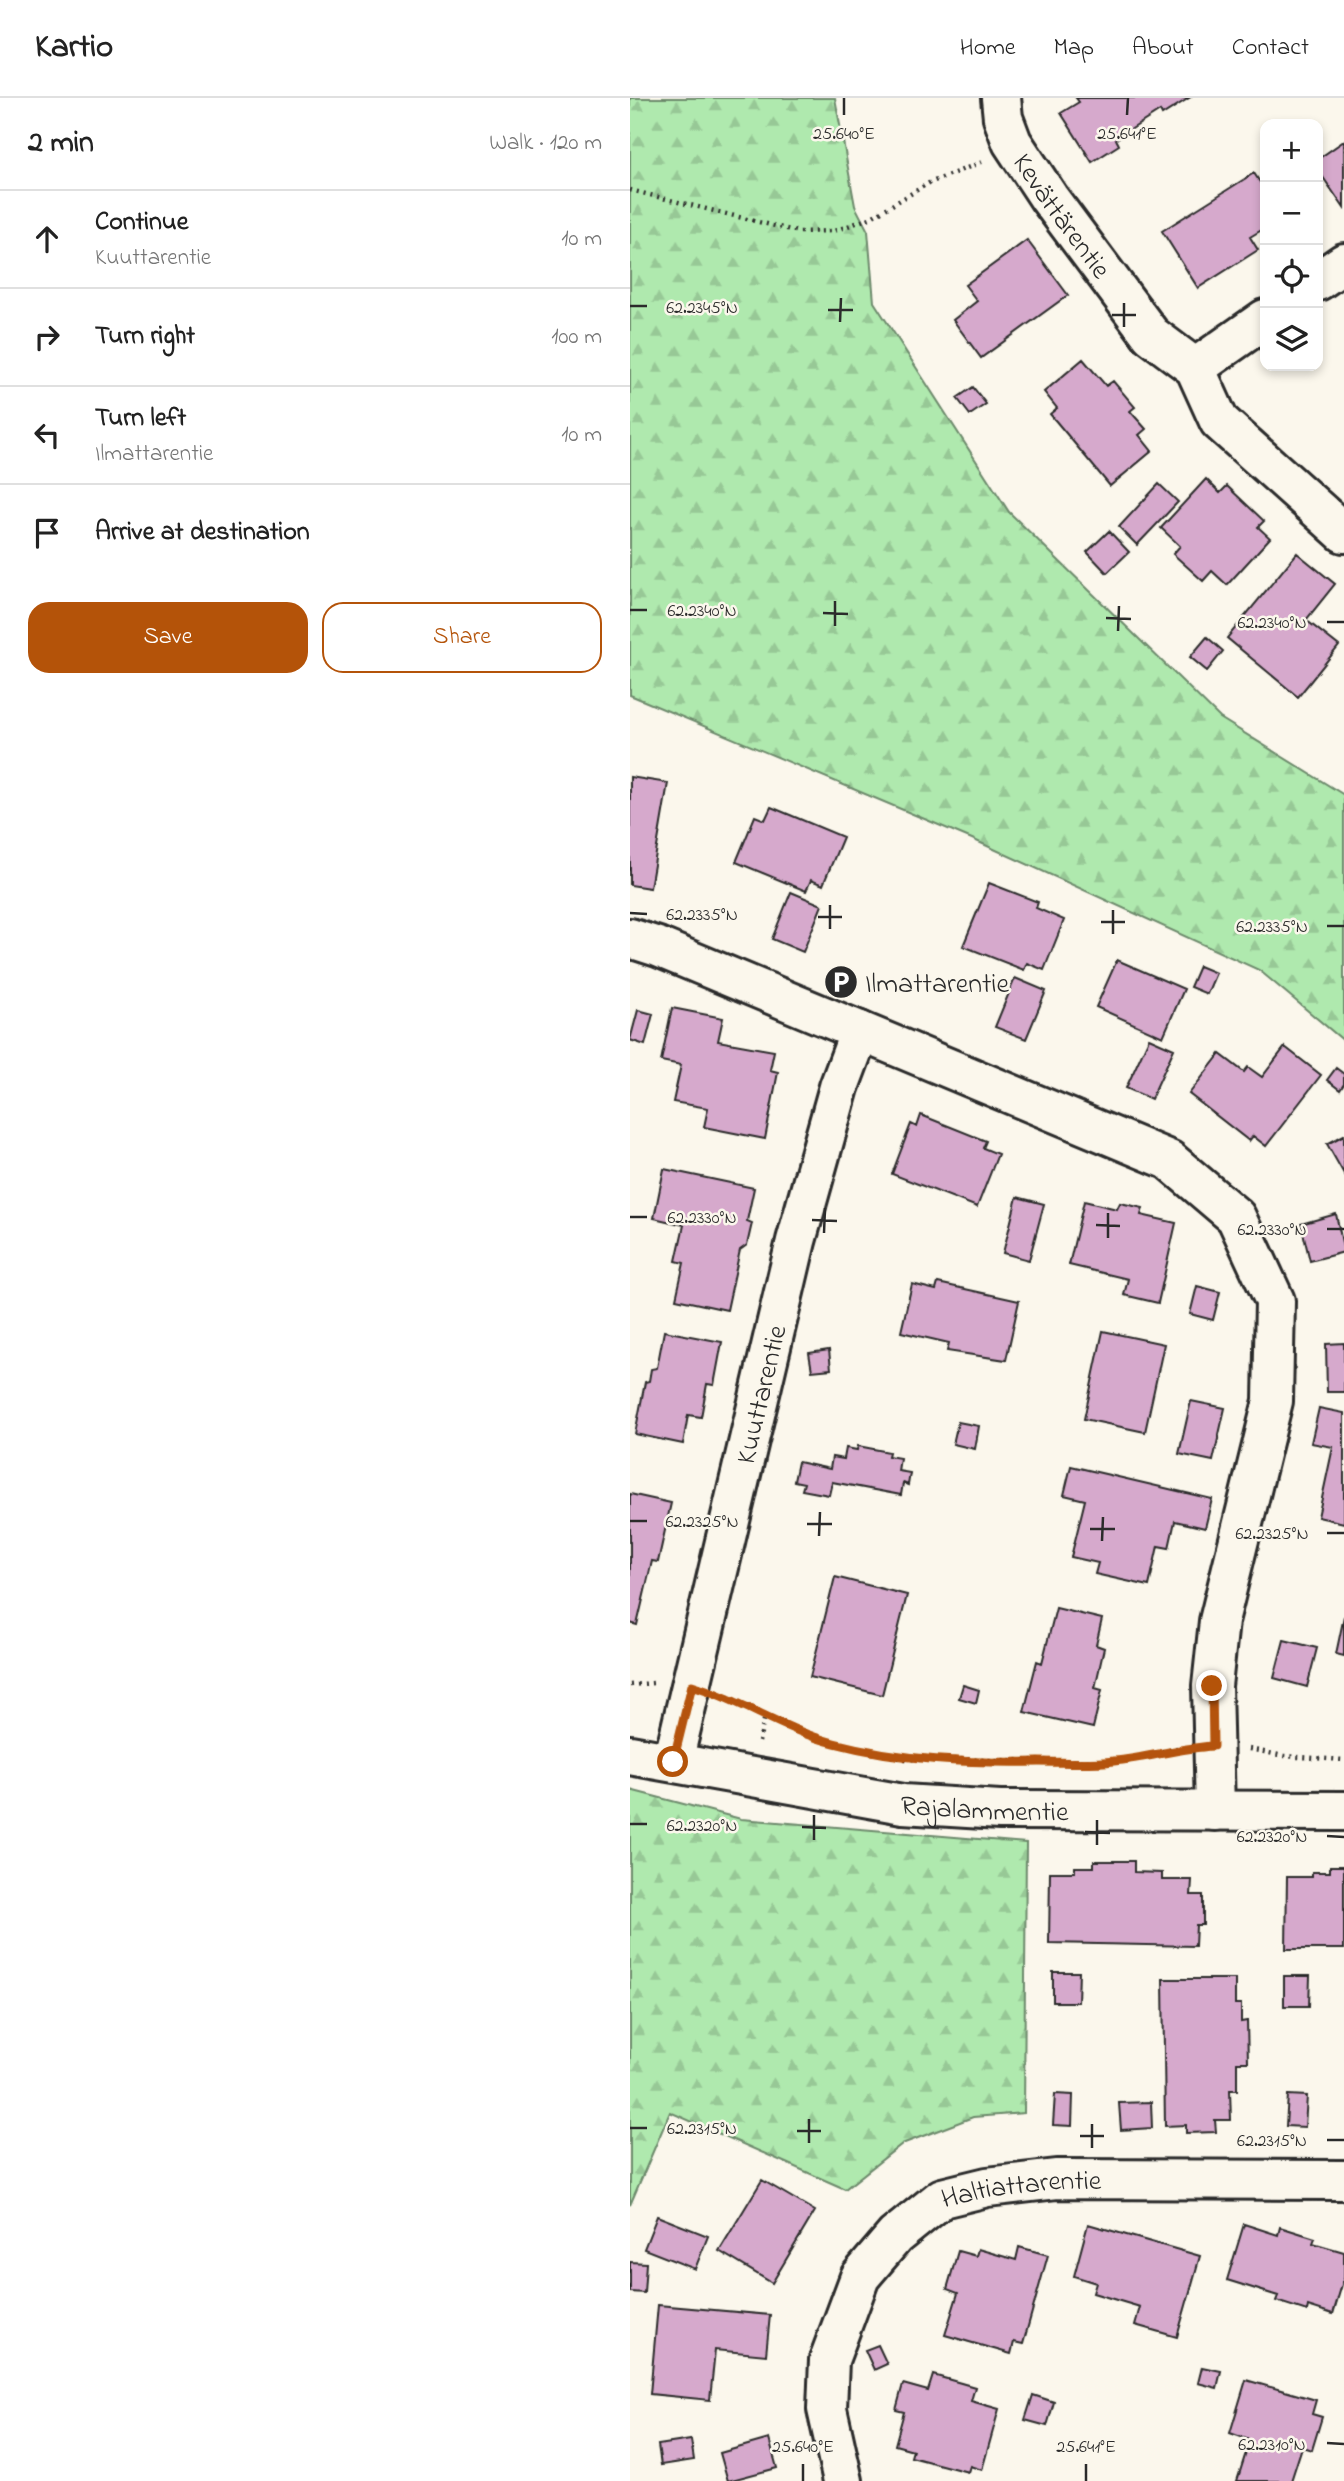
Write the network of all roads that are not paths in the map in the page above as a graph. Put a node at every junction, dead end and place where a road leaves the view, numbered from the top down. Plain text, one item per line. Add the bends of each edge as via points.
1 (1002, 98) edge
2 (1344, 263) edge
3 (1323, 278) edge
4 (1260, 322) edge
5 (1195, 368) junction
6 (1344, 533) edge
7 (630, 939) edge
8 (860, 1031) junction
9 (630, 1755) edge
10 (673, 1762) junction
11 (1215, 1811) junction
12 (1344, 1811) edge
13 (1344, 2180) edge
14 (843, 2481) edge

1 - 5 street, Kevättärentie via 1003,118 1018,151 1151,335
2 - 3 street
4 - 5 street
5 - 6 street, Kevättärentie via 1219,421
7 - 8 street
8 - 10 street, Kuuttarentie via 839,1087 796,1241
8 - 11 street via 1169,1160 1236,1217 1275,1301 1273,1401 1219,1621 1212,1686
9 - 10 street, Rajalammentie
10 - 11 street, Rajalammentie via 904,1804 1000,1810
11 - 12 street, Rajalammentie
13 - 14 street, Haltiattarentie via 1057,2179 987,2187 942,2198 895,2236 860,2277 829,2360 827,2409

